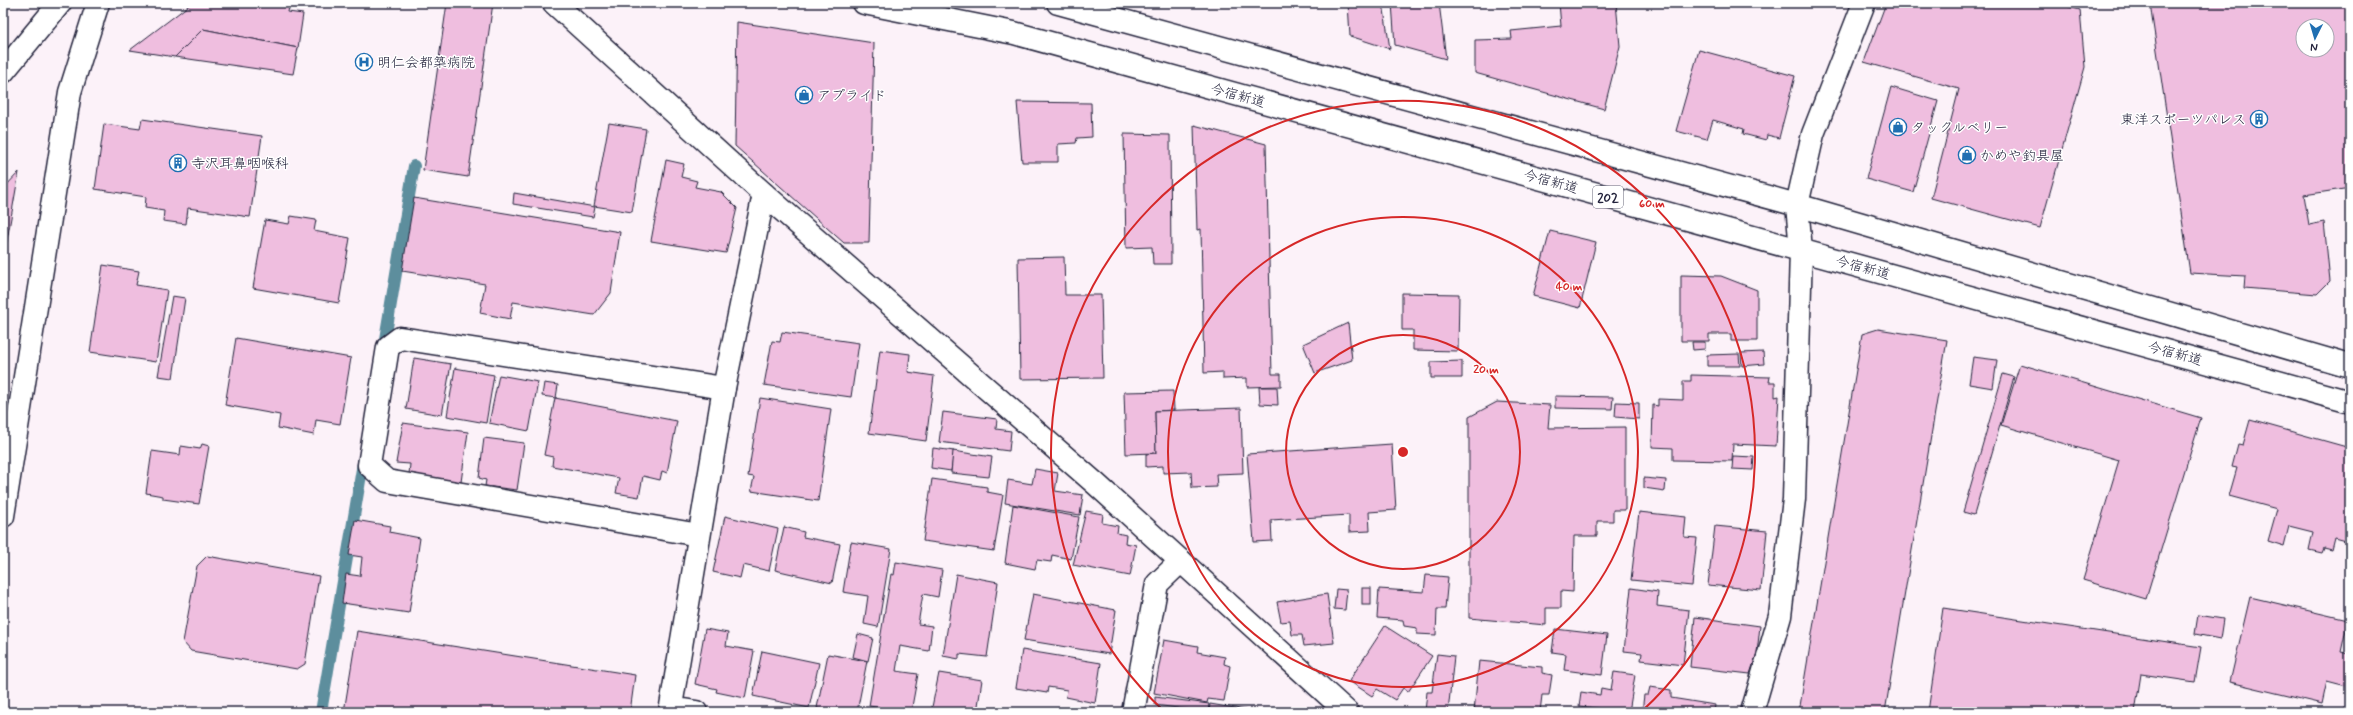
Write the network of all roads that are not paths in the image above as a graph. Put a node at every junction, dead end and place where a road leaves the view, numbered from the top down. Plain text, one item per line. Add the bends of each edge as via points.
1 (60, 3) edge
2 (98, 3) edge
3 (554, 3) edge
4 (864, 3) edge
5 (1058, 3) edge
6 (1864, 3) edge
7 (3, 72) edge
8 (764, 194) junction
9 (1797, 204) junction
10 (1801, 250) junction
11 (2350, 366) edge
12 (724, 388) junction
13 (2350, 402) edge
14 (3, 516) edge
15 (699, 536) junction
16 (1181, 561) junction
17 (670, 710) edge
18 (1345, 711) edge
19 (696, 712) edge
20 (1133, 712) edge
21 (1752, 712) edge

1 - 7 main road
2 - 14 main road via 70,92
3 - 8 main road
4 - 10 main road, 今宿新道 / 202 via 1014,33
5 - 9 main road
6 - 9 main road via 1813,134
8 - 12 main road
8 - 16 main road
9 - 10 main road
9 - 11 main road
10 - 13 main road, 今宿新道 / 202
10 - 21 main road via 1794,499 1780,616
12 - 15 main road
12 - 15 main road via 400,338 388,347 369,465 387,481
15 - 17 main road
16 - 18 main road
16 - 20 main road via 1158,584
17 - 19 main road

